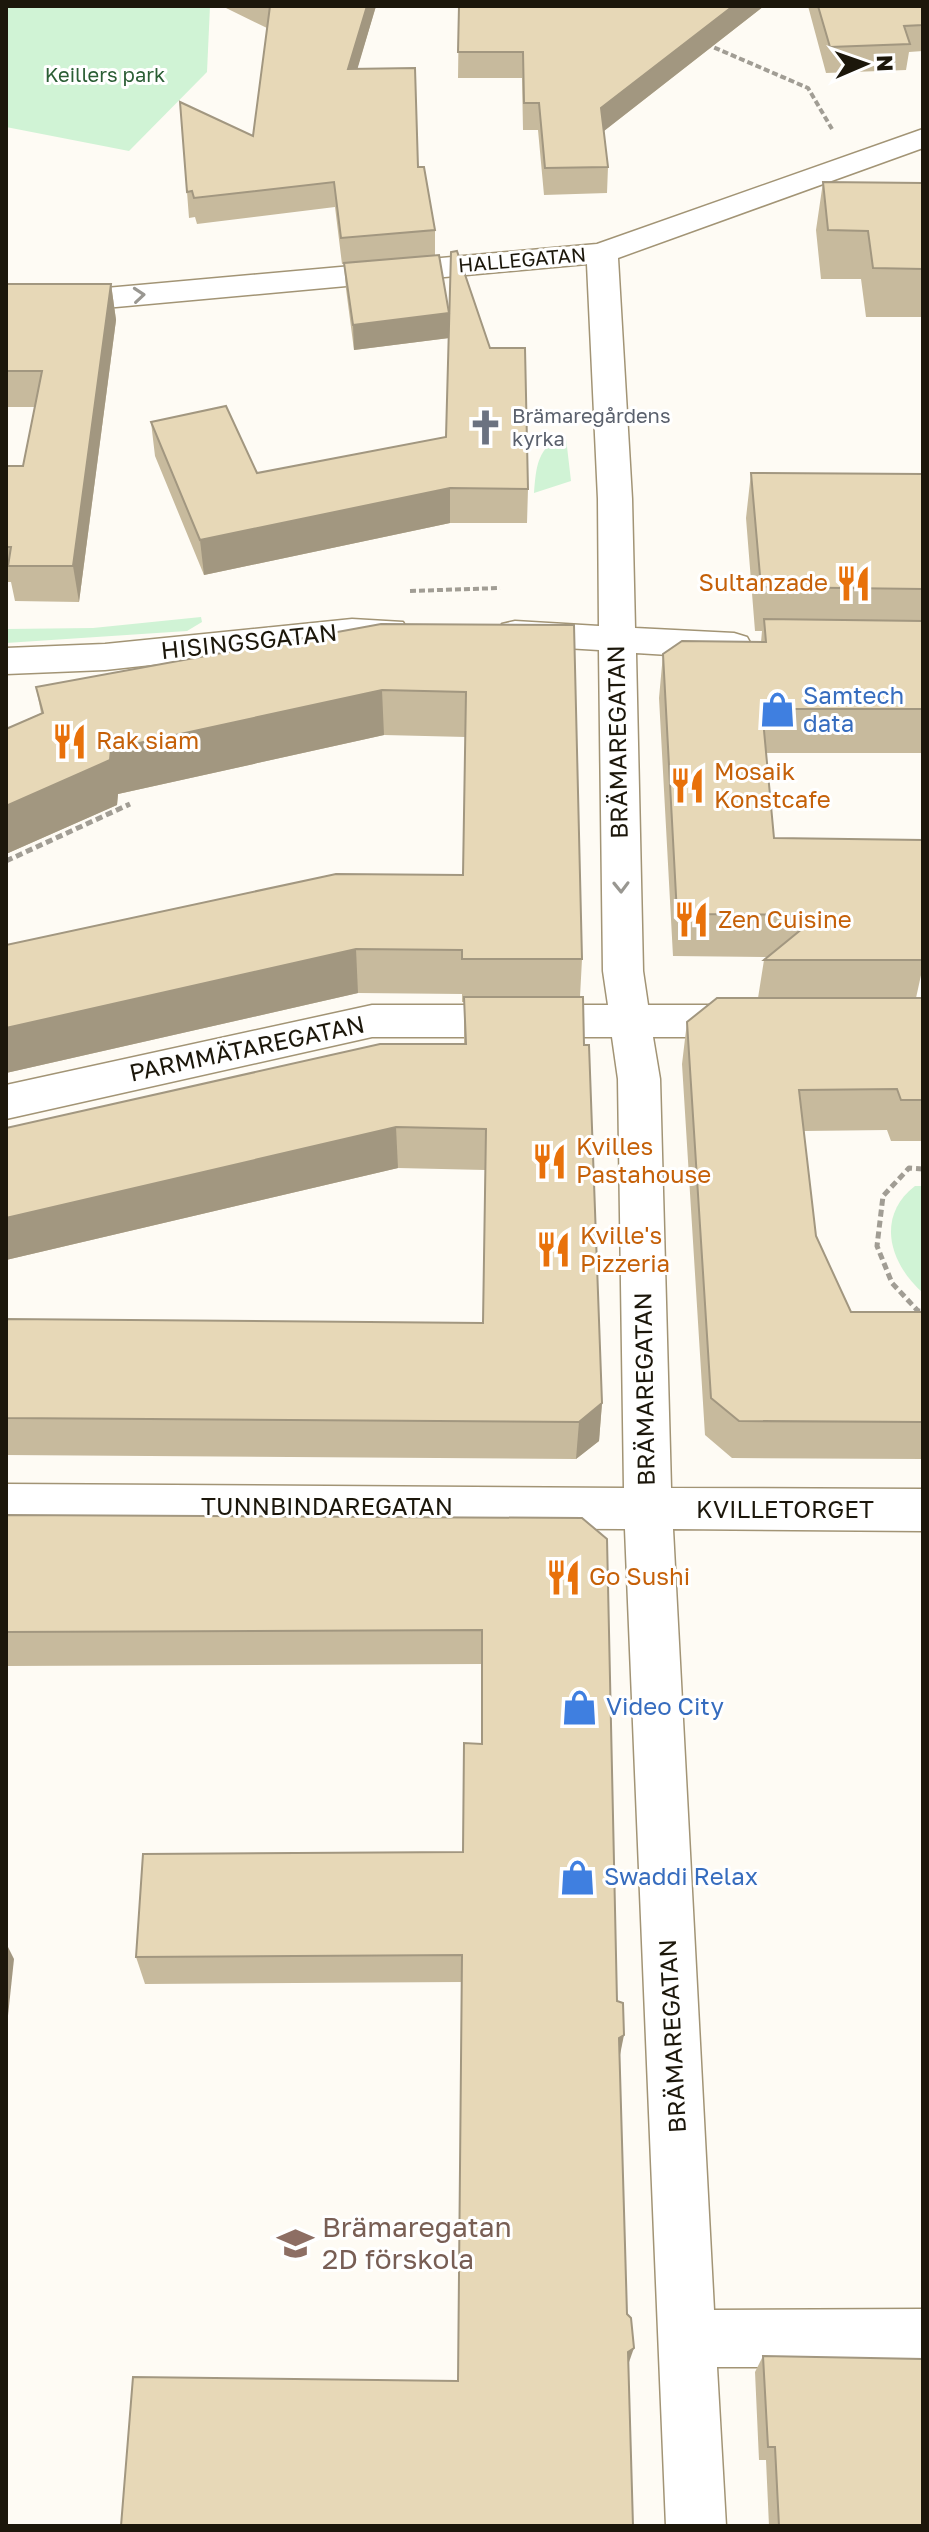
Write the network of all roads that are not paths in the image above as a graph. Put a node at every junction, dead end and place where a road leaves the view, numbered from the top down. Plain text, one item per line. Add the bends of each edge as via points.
1 (923, 138) edge
2 (602, 253) junction
3 (6, 307) edge
4 (427, 632) edge
5 (487, 633) edge
6 (616, 641) junction
7 (775, 647) edge
8 (6, 661) edge
9 (632, 1021) junction
10 (785, 1021) edge
11 (6, 1102) edge
12 (6, 1505) edge
13 (648, 1509) junction
14 (923, 1510) edge
15 (923, 2338) edge
16 (688, 2339) junction
17 (696, 2526) edge

1 - 2 street, HALLEGATAN
3 -> 2 street, HALLEGATAN
2 - 6 street, BRÄMAREGATAN via 615,499
4 - 8 street, HISINGSGATAN via 352,631 105,657
5 - 6 street
6 - 7 street
6 -> 9 street, BRÄMAREGATAN via 623,971
9 - 10 street, PARMMÄTAREGATAN
9 - 11 street, PARMMÄTAREGATAN via 372,1021
9 - 13 street, BRÄMAREGATAN via 639,1079
12 - 13 street, TUNNBINDAREGATAN
13 - 14 street, KVILLETORGET
13 - 16 street, BRÄMAREGATAN
15 - 16 street
16 - 17 street, BRÄMAREGATAN

